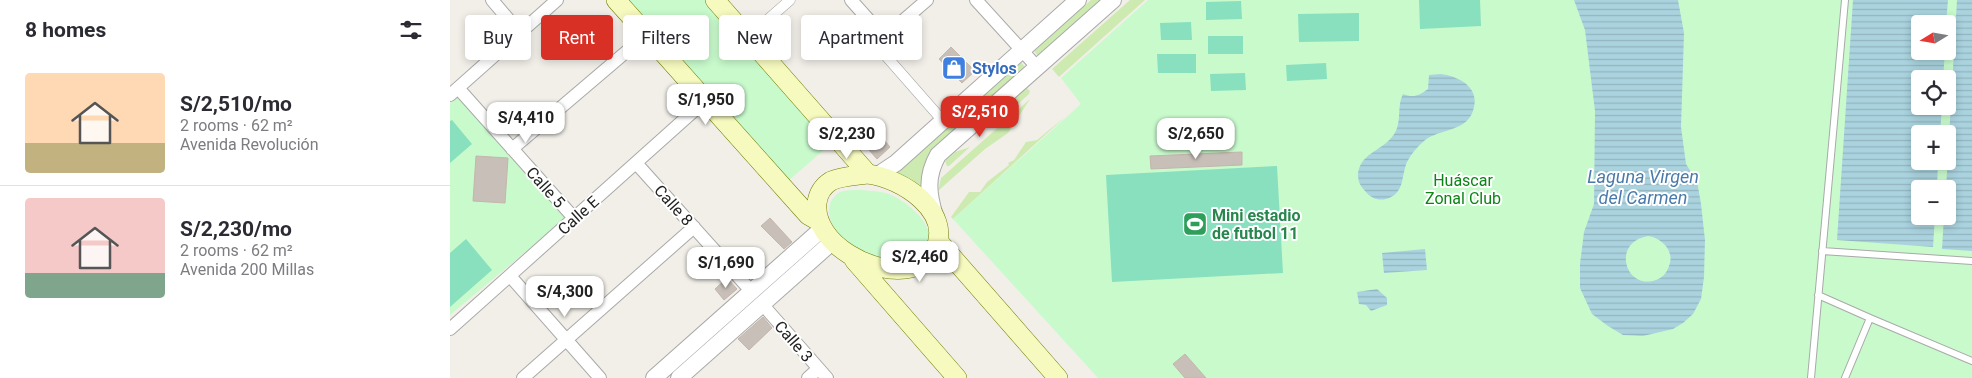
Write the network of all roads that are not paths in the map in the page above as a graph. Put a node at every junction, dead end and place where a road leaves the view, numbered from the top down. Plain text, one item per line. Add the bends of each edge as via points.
1 (492, 0) edge
2 (557, 0) edge
3 (616, 0) edge
4 (715, 0) edge
5 (790, 0) edge
6 (850, 0) edge
7 (927, 0) edge
8 (976, 0) edge
9 (1078, 0) edge
10 (1113, 0) edge
11 (1845, 0) edge
12 (505, 15) edge
13 (629, 15) edge
14 (728, 15) edge
15 (773, 15) edge
16 (864, 15) edge
17 (910, 15) edge
18 (531, 23) edge
19 (1021, 50) junction
20 (623, 55) edge
21 (489, 60) edge
22 (669, 60) edge
23 (769, 60) edge
24 (890, 60) edge
25 (1037, 67) junction
26 (454, 91) edge
27 (706, 100) junction
28 (943, 121) junction
29 (512, 149) junction
30 (636, 163) junction
31 (873, 175) junction
32 (935, 216) junction
33 (574, 218) junction
34 (694, 227) junction
35 (825, 231) junction
36 (939, 242) junction
37 (1822, 251) junction
38 (849, 254) junction
39 (1972, 262) edge
40 (510, 276) junction
41 (1818, 295) junction
42 (757, 298) junction
43 (1870, 318) junction
44 (450, 329) edge
45 (566, 340) junction
46 (1972, 361) edge
47 (823, 373) edge
48 (949, 375) edge
49 (523, 378) edge
50 (600, 378) edge
51 (654, 378) edge
52 (679, 378) edge
53 (808, 378) edge
54 (1058, 378) edge
55 (1811, 378) edge
56 (1845, 378) edge

1 - 12 street
2 - 18 street
3 - 13 main road
4 - 14 main road
5 - 15 street
6 - 16 street
7 - 17 street
8 - 19 street
9 - 19 street
10 - 25 street
11 - 37 lane
19 - 25 street
19 - 28 street
20 - 29 street
21 - 26 street
22 - 27 main road
23 - 31 main road
24 - 28 street
25 - 32 street via 938,155 928,178
26 - 29 street, Calle 5
27 - 30 street, Calle E
27 - 35 main road
28 - 31 street via 896,163
29 - 33 street, Calle 5
30 - 33 street, Calle E
30 - 34 street, Calle 8
31 - 32 main road via 896,182 915,194
31 - 35 main road via 844,177 822,188 816,210
32 - 36 main road
33 - 40 street, Calle E
34 - 42 street, Calle 8
34 - 45 street
35 - 38 main road
35 - 42 street
36 - 38 main road via 932,256 909,269 880,268
36 - 54 main road
37 - 39 lane
37 - 41 lane
38 - 48 main road
40 - 44 street, Calle E
40 - 45 street
41 - 43 lane
41 - 55 lane
42 - 47 street, Calle 3
42 - 51 street
42 - 52 street
43 - 46 lane
43 - 56 lane
45 - 49 street
45 - 50 street
47 - 53 street

